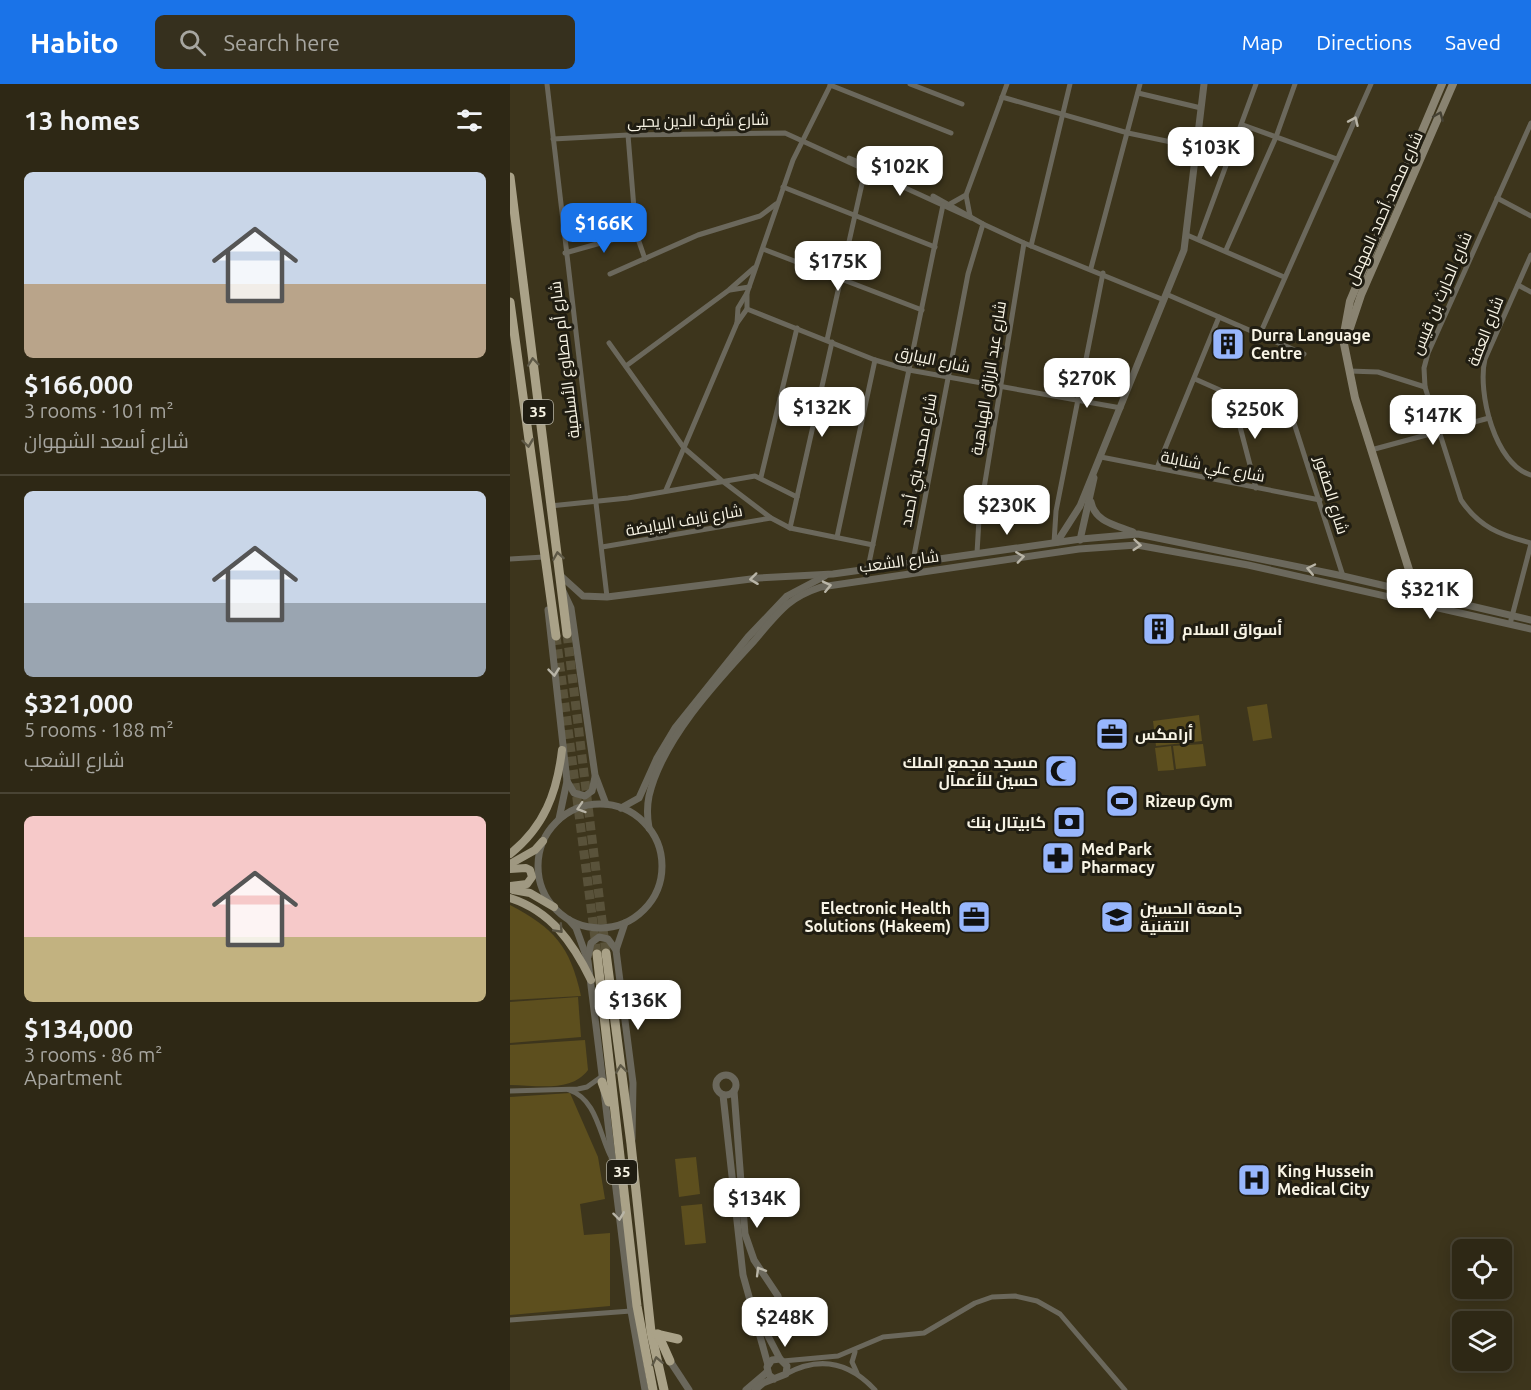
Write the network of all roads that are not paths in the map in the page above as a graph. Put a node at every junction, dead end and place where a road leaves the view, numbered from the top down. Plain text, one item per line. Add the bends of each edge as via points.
1 (547, 84) edge
2 (830, 84) edge
3 (910, 84) edge
4 (1007, 84) edge
5 (1070, 84) edge
6 (1140, 84) edge
7 (1204, 84) edge
8 (1256, 84) edge
9 (1295, 84) edge
10 (1371, 84) edge
11 (1442, 84) edge
12 (1453, 84) edge
13 (1138, 93) junction
14 (1002, 97) junction
15 (962, 104) dead end
16 (1201, 108) junction
17 (1062, 115) junction
18 (1531, 123) edge
19 (1243, 125) junction
20 (951, 133) dead end
21 (1128, 133) junction
22 (627, 135) junction
23 (1276, 136) junction
24 (553, 139) junction
25 (803, 140) junction
26 (1524, 140) junction
27 (1531, 143) edge
28 (1195, 147) junction
29 (838, 155) junction
30 (1337, 159) junction
31 (857, 166) junction
32 (868, 168) junction
33 (880, 175) junction
34 (510, 177) edge
35 (864, 179) junction
36 (783, 187) junction
37 (966, 195) junction
38 (929, 196) junction
39 (1497, 198) junction
40 (777, 203) junction
41 (946, 205) junction
42 (961, 209) junction
43 (760, 216) junction
44 (855, 216) junction
45 (1531, 216) edge
46 (970, 218) junction
47 (983, 224) junction
48 (770, 226) junction
49 (636, 233) junction
50 (1187, 235) junction
51 (1199, 239) junction
52 (1024, 243) junction
53 (1031, 246) junction
54 (935, 247) junction
55 (763, 249) junction
56 (1226, 250) junction
57 (565, 254) junction
58 (1531, 255) edge
59 (645, 259) junction
60 (757, 264) junction
61 (1091, 268) junction
62 (1103, 273) junction
63 (610, 274) dead end
64 (1284, 277) junction
65 (841, 280) junction
66 (1518, 285) junction
67 (749, 287) junction
68 (729, 290) junction
69 (1531, 292) edge
70 (1165, 297) junction
71 (742, 299) junction
72 (510, 302) edge
73 (747, 309) junction
74 (922, 310) junction
75 (1219, 317) junction
76 (738, 323) junction
77 (797, 328) junction
78 (1260, 334) junction
79 (830, 341) junction
80 (609, 343) dead end
81 (1345, 345) junction
82 (1304, 354) dead end
83 (875, 360) junction
84 (626, 366) junction
85 (909, 370) junction
86 (1347, 371) junction
87 (948, 377) junction
88 (1195, 379) junction
89 (1001, 386) junction
90 (1425, 387) junction
91 (1232, 396) junction
92 (1077, 400) junction
93 (1121, 408) junction
94 (1489, 418) junction
95 (1439, 433) junction
96 (684, 448) junction
97 (1371, 450) junction
98 (1101, 457) junction
99 (1157, 468) junction
100 (1094, 474) junction
101 (1531, 475) edge
102 (761, 477) junction
103 (721, 480) junction
104 (1256, 488) junction
105 (666, 490) junction
106 (797, 497) junction
107 (1091, 498) junction
108 (1320, 500) junction
109 (596, 501) junction
110 (554, 505) junction
111 (771, 518) junction
112 (790, 528) junction
113 (1138, 534) junction
114 (837, 537) junction
115 (1080, 539) junction
116 (1055, 542) junction
117 (1531, 544) edge
118 (873, 545) junction
119 (602, 547) junction
120 (1079, 549) junction
121 (977, 553) junction
122 (544, 557) junction
123 (938, 558) junction
124 (510, 560) edge
125 (913, 561) junction
126 (868, 568) junction
127 (939, 569) junction
128 (833, 574) junction
129 (561, 576) junction
130 (1343, 576) junction
131 (563, 591) junction
132 (1408, 592) junction
133 (550, 593) junction
134 (607, 597) junction
135 (1406, 602) junction
136 (1512, 615) junction
137 (1531, 620) edge
138 (1510, 624) junction
139 (1531, 628) edge
140 (567, 634) tunnel mouth
141 (556, 636) tunnel mouth
142 (562, 750) junction
143 (596, 775) junction
144 (567, 781) junction
145 (606, 804) junction
146 (621, 808) junction
147 (555, 823) junction
148 (649, 828) junction
149 (543, 841) junction
150 (510, 854) edge
151 (510, 864) edge
152 (510, 869) edge
153 (510, 888) edge
154 (510, 898) edge
155 (554, 907) junction
156 (570, 920) junction
157 (625, 923) junction
158 (607, 952) junction
159 (588, 962) junction
160 (591, 980) junction
161 (602, 1080) junction
162 (510, 1090) edge
163 (564, 1090) junction
164 (734, 1091) junction
165 (723, 1095) junction
166 (620, 1151) junction
167 (612, 1158) junction
168 (631, 1311) junction
169 (754, 1314) junction
170 (776, 1318) junction
171 (510, 1320) edge
172 (654, 1333) junction
173 (678, 1339) dead end
174 (856, 1350) junction
175 (782, 1360) junction
176 (670, 1361) joint
177 (767, 1368) junction
178 (786, 1374) junction
179 (858, 1374) junction
180 (774, 1379) junction
181 (645, 1390) edge
182 (653, 1390) edge
183 (664, 1390) edge
184 (689, 1390) edge
185 (746, 1390) edge
186 (755, 1390) edge
187 (875, 1390) edge
188 (1125, 1390) edge

1 - 24 street, شارع أم مطاوع الأسلمية
2 - 20 street
2 - 25 street
3 - 15 street
4 - 14 street
5 - 17 street
6 - 13 street
7 - 16 street
8 - 19 street
9 - 23 street
30 -> 10 street
11 - 81 main road, شارع محمد أحمد المهمل via 1353,291
81 -> 12 main road, شارع محمد أحمد المهمل via 1360,295
13 - 16 street
13 - 21 street
14 - 17 street
14 - 37 street
16 - 28 street
17 - 21 street
17 - 53 street
18 - 26 street, شارع الحارث بن قيس
19 - 23 street
19 - 51 street
21 - 28 street
21 - 61 street
22 - 24 street, شارع شرف الدين يحيى
22 - 25 street, شارع شرف الدين يحيى via 779,132
22 - 49 street
23 - 30 street
23 - 56 street
24 - 57 street, شارع أم مطاوع الأسلمية
25 - 29 street, شارع شرف الدين يحيى
25 - 36 street
26 - 27 street
26 - 39 street, شارع الحارث بن قيس
28 - 50 street
29 - 31 street, شارع شرف الدين يحيى
29 - 32 street, شارع شرف الدين يحيى
30 - 64 street
31 - 32 street, شارع شرف الدين يحيى
31 - 35 street
32 - 33 street, شارع شرف الدين يحيى
32 - 35 street
32 - 38 street, شارع شرف الدين يحيى
33 - 35 street
33 - 38 street, شارع شرف الدين يحيى
110 -> 34 highway, 35
35 - 44 street
36 - 40 street
36 - 44 street
37 - 41 street
37 - 42 street
38 - 41 street, شارع شرف الدين يحيى
39 - 45 street
39 - 90 street, شارع الحارث بن قيس via 1428,353
40 - 43 street
40 - 48 street
41 - 42 street, شارع شرف الدين يحيى
41 - 54 street
42 - 46 street, شارع شرف الدين يحيى
42 - 46 street
43 - 48 street
43 - 59 street via 698,235
44 - 54 street
44 - 65 street
46 - 47 street, شارع شرف الدين يحيى
47 - 52 street, شارع شرف الدين يحيى
47 - 87 street, شارع محمد بني أحمد via 968,274
48 - 55 street
49 - 57 street
49 - 59 street
50 - 51 street
50 - 70 street
51 - 56 street
52 - 53 street, شارع شرف الدين يحيى
52 - 89 street, شارع عبد الرزاق الهباهبة
53 - 61 street, شارع شرف الدين يحيى
54 - 74 street
55 - 60 street
55 - 65 street
56 - 64 street
57 - 109 street, شارع أم مطاوع الأسلمية
58 - 66 street, شارع العفة
59 - 63 street
60 - 67 street
60 - 68 street
61 - 62 street, شارع شرف الدين يحيى
62 - 70 street, شارع شرف الدين يحيى
62 - 92 street
64 - 78 street
65 - 74 street
65 - 79 street
66 - 69 street
66 - 94 street, شارع العفة via 1483,366 1482,386
67 - 68 street
67 - 71 street
67 - 73 street
68 - 71 street
68 - 84 street
70 - 75 street, شارع شرف الدين يحيى
70 - 93 street
71 - 76 street
72 -> 122 highway, 35
73 - 76 street
73 - 77 street, شارع البيارق
74 - 85 street
75 - 78 street, شارع شرف الدين يحيى
75 - 88 street
76 - 96 street
77 - 79 street, شارع البيارق
77 - 102 street
78 - 82 street, شارع شرف الدين يحيى
79 - 83 street, شارع البيارق
79 - 106 street
80 - 84 street
81 - 86 main road, شارع محمد أحمد المهمل
83 - 85 street, شارع البيارق
83 - 114 street
84 - 96 street
85 - 87 street, شارع البيارق
85 - 118 street
86 - 90 street via 1377,372
86 - 97 main road, شارع محمد أحمد المهمل
87 - 89 street, شارع البيارق
87 - 125 street, شارع محمد بني أحمد
88 - 91 street, شارع الصقور
88 - 99 street
89 - 92 street, شارع البيارق
89 - 121 street, شارع عبد الرزاق الهباهبة
90 - 95 street, شارع الحارث بن قيس
91 - 104 street
91 - 108 street, شارع الصقور via 1294,423
92 - 93 street, شارع البيارق
92 - 116 street via 1056,511
93 - 98 street
94 - 95 street
94 - 101 street, شارع العفة via 1509,459
95 - 97 street
95 - 117 street, شارع الحارث بن قيس via 1454,484 1468,512 1492,531
96 - 103 street
96 - 105 street
97 - 132 main road, شارع محمد أحمد المهمل via 1409,567
98 - 99 street, شارع علي شنابلة
98 - 100 street
99 - 104 street, شارع علي شنابلة
100 - 107 street
100 - 116 street via 1075,515
102 - 103 street
102 - 106 street
103 - 105 street
103 - 111 street
104 - 108 street, شارع علي شنابلة
105 - 109 street
106 - 112 street
107 - 113 street via 1099,519
107 - 115 street
108 - 130 street, شارع الصقور
109 - 110 street
109 - 119 street, شارع أم مطاوع الأسلمية
129 -> 110 highway, 35
111 - 112 street
111 - 119 street, شارع نايف البيايضة
112 - 114 street
113 - 115 street, شارع الشعب
130 -> 113 street, شارع الشعب
114 - 118 street
115 - 116 street, شارع الشعب
115 - 120 street
116 - 121 street, شارع الشعب
117 - 136 street
118 - 126 street
119 - 134 street, شارع أم مطاوع الأسلمية
127 -> 120 street, شارع الشعب
120 -> 135 street, شارع الشعب via 1118,544 1156,548
121 - 123 street, شارع الشعب
122 - 124 street
122 - 133 highway, 35
123 - 125 street, شارع الشعب
123 - 127 street via 934,564
125 - 126 street, شارع الشعب
126 - 128 street, شارع الشعب
148 -> 127 street, شارع الشعب via 649,795 672,745 719,681 781,610 821,587
128 -> 134 street, شارع الشعب via 788,575
128 - 146 street, شارع الشعب via 798,588 755,630 675,728 639,798
129 - 131 highway, 35
129 - 134 street, شارع الشعب via 584,596
130 - 132 street, شارع الشعب
131 - 140 highway, 35
131 - 143 street via 572,614
132 - 135 main road, شارع محمد أحمد المهمل
132 - 136 street, شارع الشعب
133 - 141 highway, 35
133 -> 142 street
135 - 138 street, شارع الشعب
136 - 137 street, شارع الشعب
136 - 138 street
138 - 139 street, شارع الشعب
142 - 144 street
142 - 150 main road via 546,812 536,830
143 - 144 street via 592,791 585,796 574,793
143 - 145 street
144 - 147 street via 560,818
145 - 146 street
145 -> 147 street via 578,808
146 - 148 street
147 - 149 street
148 - 157 street via 662,856 660,884 648,906
149 - 151 main road
149 - 155 street via 539,876
152 - 153 main road via 526,868 532,877 527,884
153 - 155 main road via 530,893
154 -> 160 main road via 535,908 557,926
155 - 156 street
156 - 157 street via 597,928
156 - 159 street
157 - 158 street
158 - 159 street via 608,939 594,939
158 - 166 highway, 35
172 -> 158 highway, 35
159 - 160 street
160 - 161 street
161 - 163 street
161 - 166 highway
161 - 167 street
162 - 163 street
163 - 167 street via 588,1103
164 - 165 street
164 - 165 street via 734,1080 723,1076 716,1085
170 -> 164 street via 778,1296 754,1260 745,1234
165 - 169 street via 741,1264
166 - 182 highway, 35 via 637,1306
167 -> 168 street
168 - 171 street
168 - 181 street
169 - 170 street
169 - 177 street
170 - 175 street via 767,1334
172 - 173 highway
172 - 176 highway
183 -> 172 highway, 35
174 - 175 street via 838,1356
174 - 179 street via 852,1362
174 - 188 street via 883,1336 929,1331 984,1299 1015,1296 1043,1304 1064,1318
175 - 177 street via 774,1359
175 - 178 street via 787,1366
176 - 184 street
177 - 180 street
177 - 185 street
178 - 179 street via 822,1362
178 - 180 street
179 - 187 street
180 - 186 street

